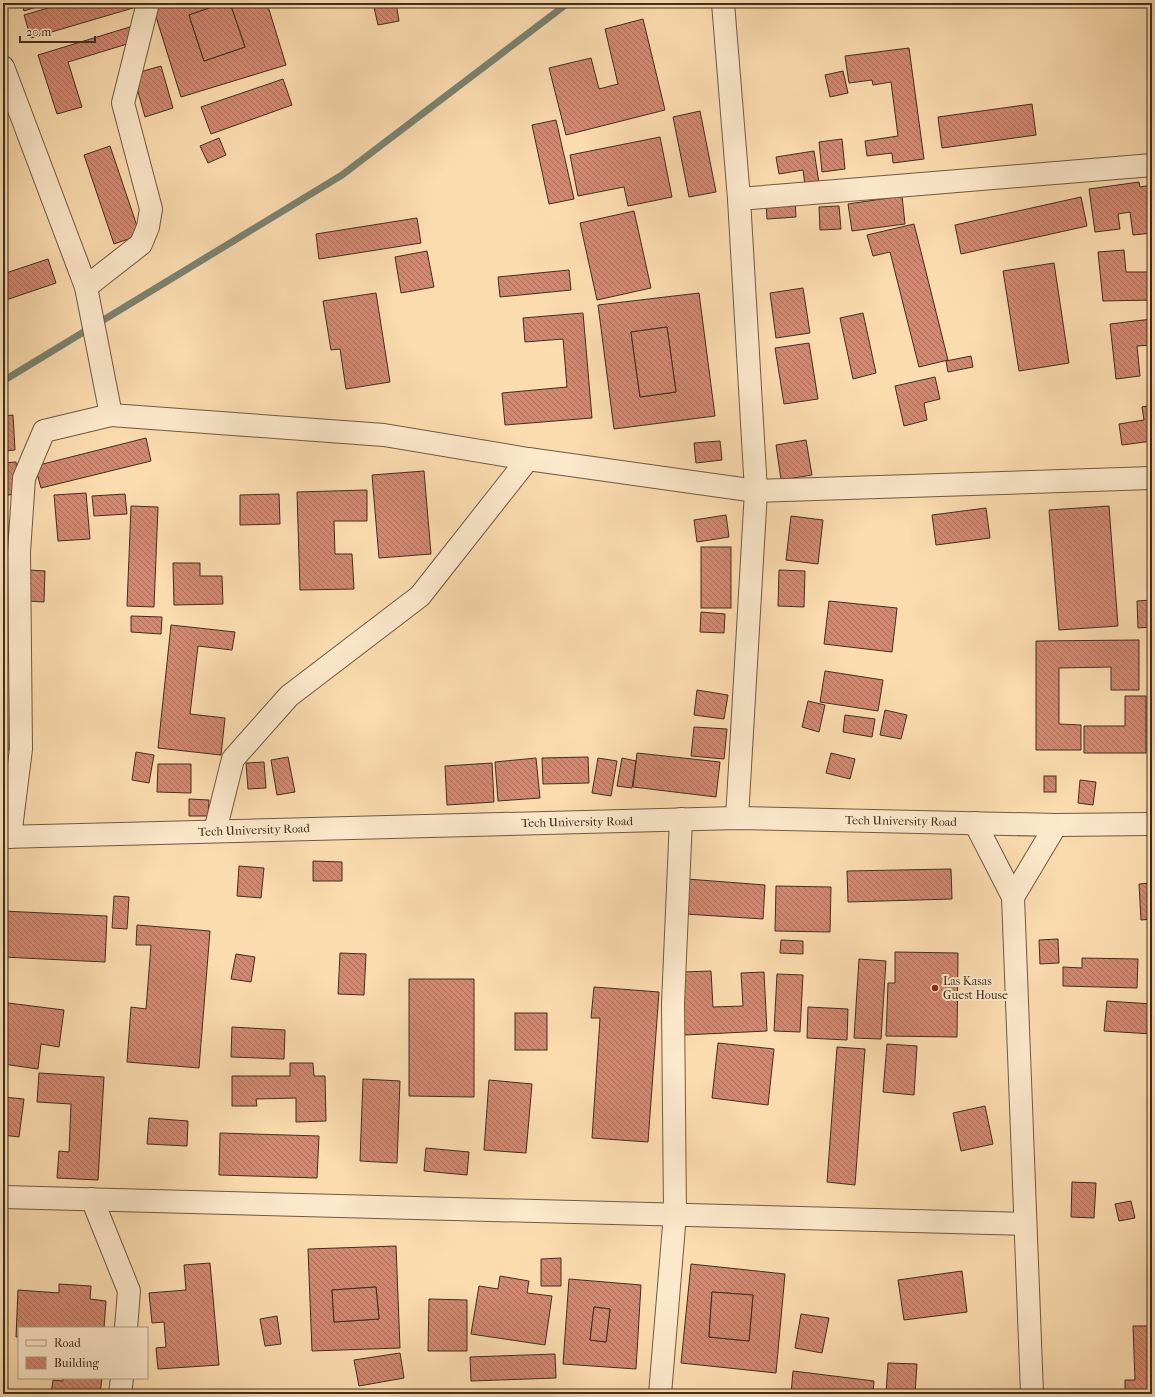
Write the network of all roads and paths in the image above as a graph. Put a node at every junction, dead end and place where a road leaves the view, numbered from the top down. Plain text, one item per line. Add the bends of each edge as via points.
1 (148, 3) edge
2 (723, 3) edge
3 (3, 67) edge
4 (1152, 165) edge
5 (739, 198) junction
6 (86, 287) junction
7 (111, 415) junction
8 (528, 460) junction
9 (1152, 478) edge
10 (756, 491) junction
11 (737, 818) junction
12 (681, 819) junction
13 (974, 823) junction
14 (1152, 824) edge
15 (1056, 825) junction
16 (215, 831) junction
17 (7, 837) edge
18 (1013, 897) junction
19 (3, 1197) edge
20 (92, 1199) junction
21 (675, 1214) junction
22 (1025, 1224) junction
23 (126, 1327) edge
24 (122, 1379) edge
25 (120, 1394) edge
26 (660, 1394) edge
27 (1032, 1394) edge

1 - 6 street via 123,103 151,209 148,227 141,244
2 - 5 street
3 - 6 street
4 - 5 street
5 - 10 street
6 - 7 street
7 - 8 street via 384,435
7 - 17 street via 44,431 24,478 19,552 21,749
8 - 10 street
8 - 16 street via 420,596 289,696 233,759
9 - 10 street
10 - 11 street
11 - 12 street, Tech University Road
11 - 13 street, Tech University Road
12 - 16 street, Tech University Road
12 - 21 street via 673,1003
13 - 15 street, Tech University Road
13 - 18 street
14 - 15 street, Tech University Road
15 - 18 street
16 - 17 street, Tech University Road
18 - 22 street
19 - 20 street
20 - 21 street
20 - 23 street via 129,1292
21 - 22 street
21 - 26 street
22 - 27 street
24 - 25 street

